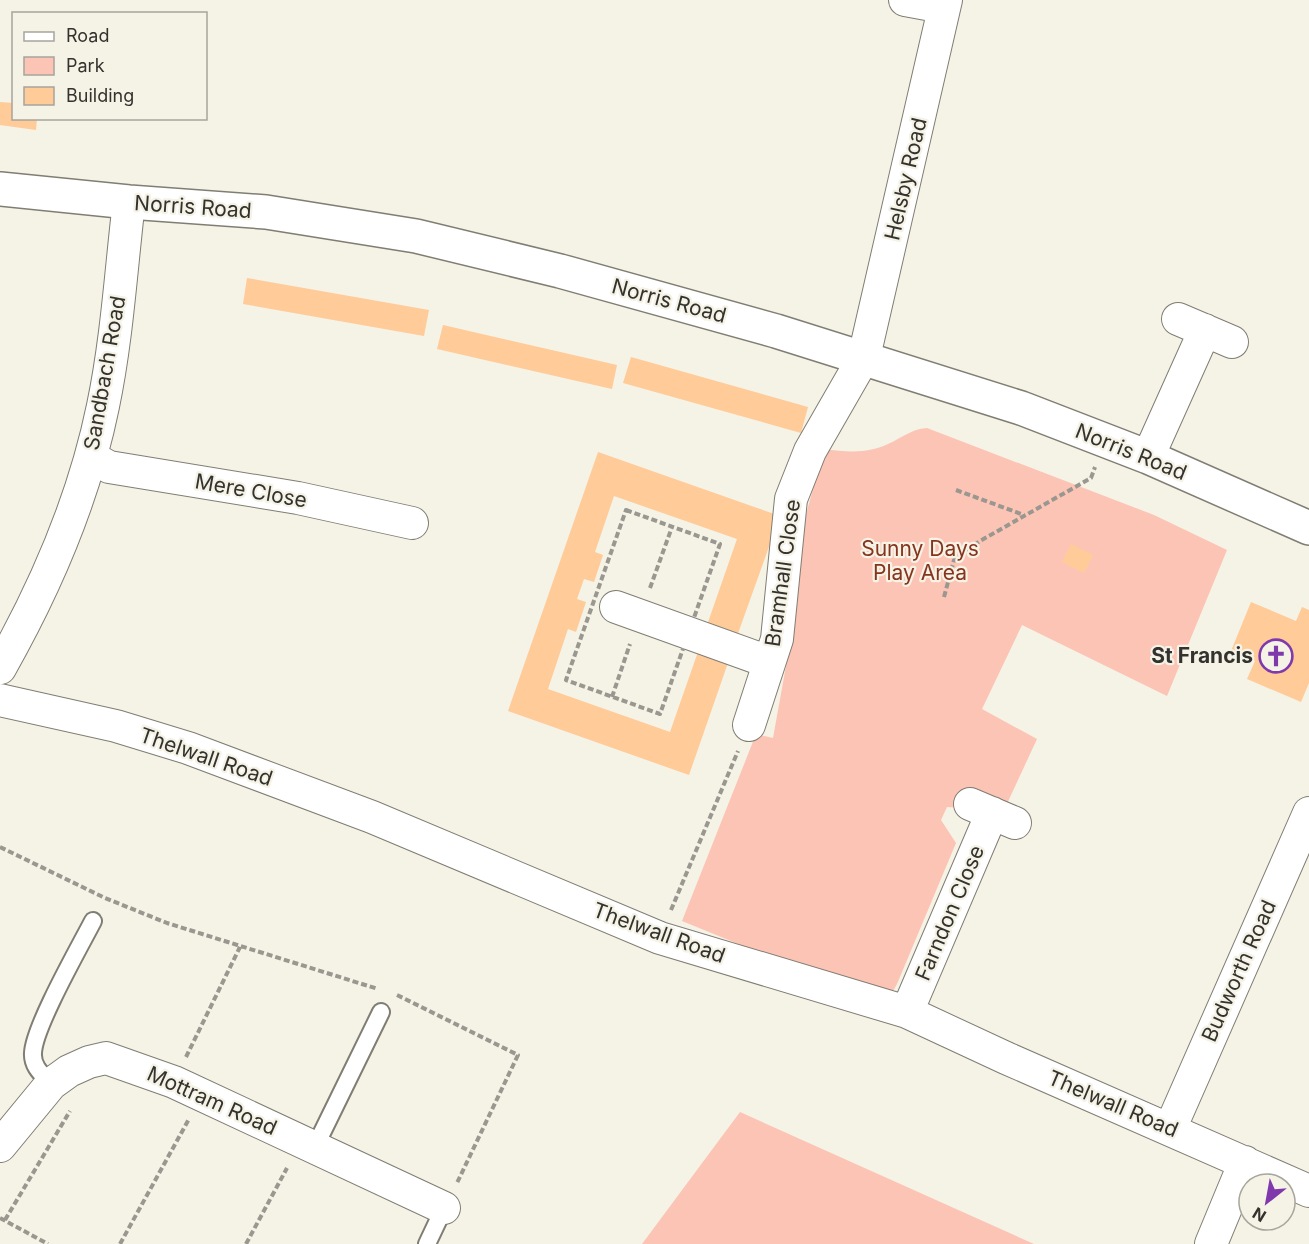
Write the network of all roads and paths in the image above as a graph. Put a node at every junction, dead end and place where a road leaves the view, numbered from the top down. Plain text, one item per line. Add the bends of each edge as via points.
1 (905, 0) edge
2 (944, 4) edge
3 (0, 189) edge
4 (129, 202) junction
5 (1205, 330) dead end
6 (864, 357) junction
7 (1106, 441) junction
8 (1148, 457) junction
9 (91, 458) junction
10 (956, 490) dead end
11 (1025, 515) junction
12 (412, 523) dead end
13 (1309, 528) edge
14 (944, 597) dead end
15 (616, 608) dead end
16 (12, 618) edge
17 (769, 662) junction
18 (0, 668) edge
19 (0, 700) edge
20 (749, 725) joint
21 (992, 813) dead end
22 (1309, 813) edge
23 (0, 847) edge
24 (1302, 849) edge
25 (93, 921) dead end
26 (660, 938) junction
27 (240, 947) junction
28 (380, 989) dead end
29 (391, 992) dead end
30 (381, 1012) dead end
31 (908, 1012) junction
32 (89, 1062) junction
33 (174, 1082) junction
34 (51, 1084) junction
35 (203, 1095) junction
36 (1170, 1129) junction
37 (309, 1144) junction
38 (0, 1146) edge
39 (1245, 1162) junction
40 (1309, 1191) edge
41 (444, 1208) junction
42 (2, 1219) edge
43 (48, 1244) edge
44 (120, 1244) edge
45 (246, 1244) edge
46 (427, 1244) edge
47 (1211, 1244) edge

1 - 2 street
2 - 6 street, Helsby Road
3 - 4 street, Norris Road
4 - 6 street, Norris Road via 266,212 416,236 560,271
4 - 9 street, Sandbach Road via 104,404
5 - 8 street
6 - 7 street, Norris Road via 1021,408
6 - 17 street, Bramhall Close via 810,451 791,499 777,639
7 - 8 street, Norris Road
7 - 11 path via 1091,478
8 - 13 street, Norris Road
9 - 12 street, Mere Close via 110,467 298,498
9 - 16 street, Sandbach Road via 73,516
10 - 11 path
11 - 14 path via 954,560
15 - 17 street, Bramhall Close
16 - 18 street, Sandbach Road
17 - 20 street, Bramhall Close
19 - 26 street, Thelwall Road via 116,726 188,748 372,817
20 - 26 path
21 - 31 street, Farndon Close
22 - 24 street, Budworth Road
23 - 27 path via 105,898
24 - 36 street, Budworth Road
25 - 34 lane via 38,1033 33,1053 36,1068
26 - 31 street, Thelwall Road
27 - 28 path
27 - 33 path
29 - 41 path via 518,1055
30 - 37 lane
31 - 36 street, Thelwall Road
32 - 33 street, Mottram Road via 106,1059
32 - 34 street, Mottram Road
32 - 42 path via 87,1082
33 - 35 street, Mottram Road
34 - 38 street, Mottram Road
35 - 37 street, Mottram Road
35 - 44 path
36 - 39 street, Thelwall Road
37 - 41 street, Mottram Road
37 - 45 path
39 - 40 street, Thelwall Road
39 - 47 street
41 - 46 lane
42 - 43 path

